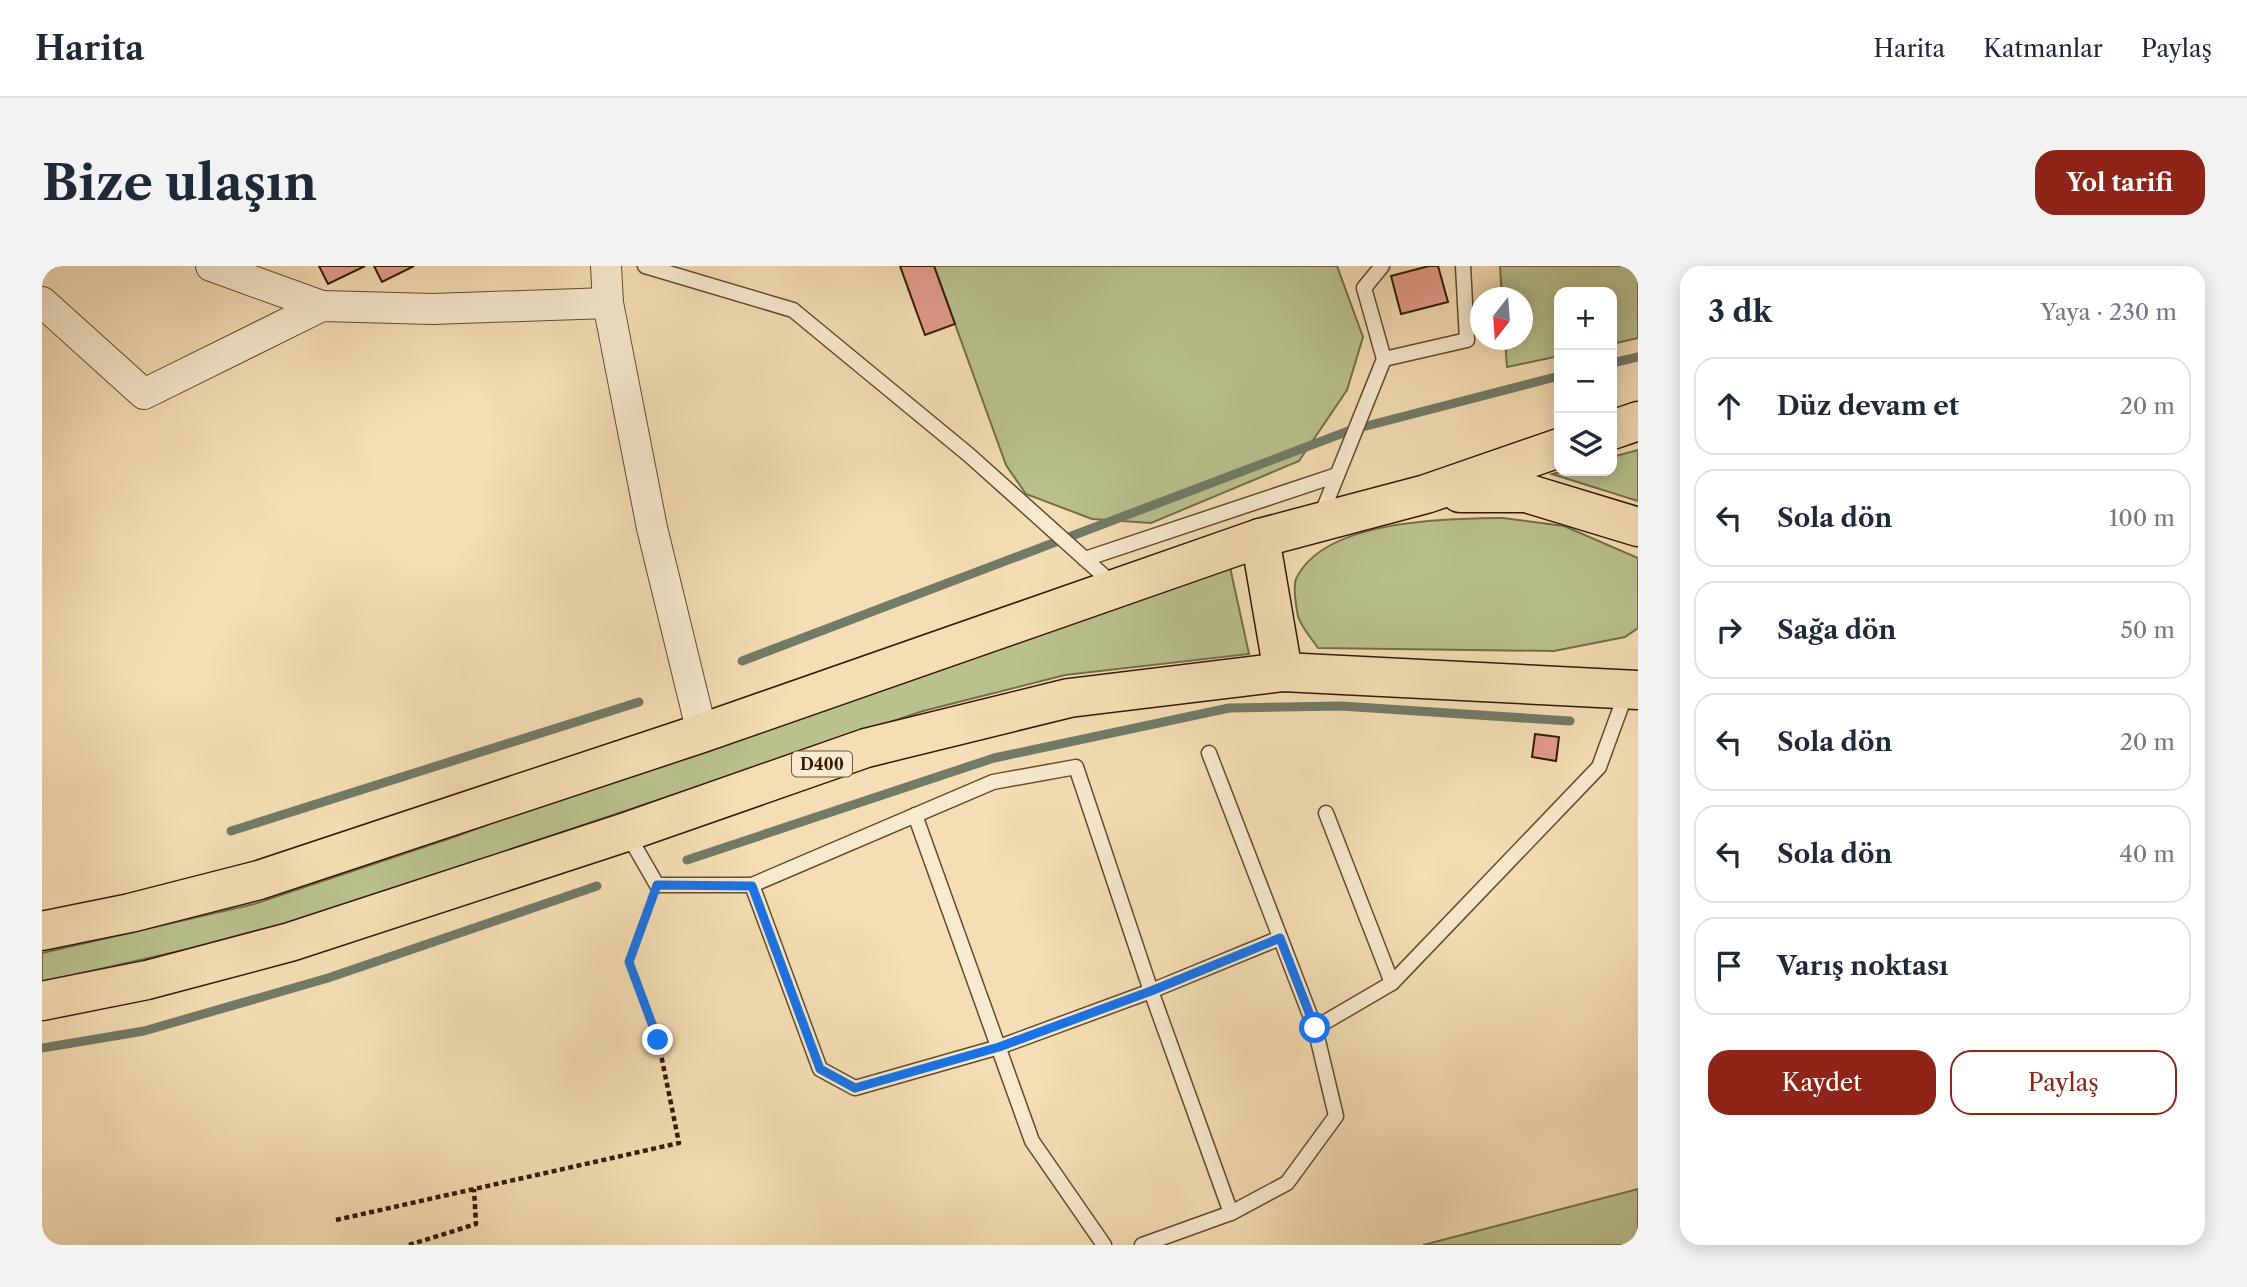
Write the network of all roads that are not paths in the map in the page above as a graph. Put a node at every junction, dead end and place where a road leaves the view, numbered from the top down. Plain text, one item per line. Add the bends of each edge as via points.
1 (211, 266) edge
2 (606, 266) edge
3 (645, 266) edge
4 (1382, 266) edge
5 (1463, 266) edge
6 (42, 302) edge
7 (608, 303) junction
8 (322, 306) junction
9 (1384, 359) junction
10 (1638, 421) edge
11 (1617, 428) edge
12 (1554, 450) edge
13 (1337, 475) junction
14 (1426, 494) junction
15 (1318, 523) junction
16 (1638, 527) edge
17 (1260, 538) junction
18 (1085, 559) junction
19 (1117, 588) junction
20 (1283, 672) junction
21 (1634, 686) edge
22 (702, 733) junction
23 (1209, 753) dead end
24 (1326, 813) dead end
25 (915, 815) junction
26 (626, 832) junction
27 (752, 886) junction
28 (42, 931) edge
29 (1280, 938) junction
30 (1392, 984) junction
31 (1151, 991) junction
32 (42, 1001) edge
33 (1315, 1028) junction
34 (999, 1047) junction
35 (1231, 1213) junction
36 (1104, 1245) edge
37 (1142, 1245) edge

1 - 8 street
2 - 7 street
3 - 18 lane via 793,310 970,455
4 - 9 lane via 1364,288
5 - 9 lane via 1467,340
6 - 8 street via 144,394
7 - 8 street via 433,309
7 - 22 street via 652,527
9 - 13 lane
10 - 11 highway
12 - 14 highway
13 - 15 lane
13 - 18 lane
14 - 15 highway
14 - 16 highway via 1526,493
15 - 17 highway
17 - 19 highway
17 - 20 highway
18 - 19 lane
19 - 22 highway
20 - 21 highway, D400
20 - 26 highway, D400 via 1069,698 866,748
21 - 30 lane via 1600,767
22 - 28 highway via 259,880
23 - 29 lane
24 - 30 lane
25 - 27 lane
25 - 31 lane via 993,782 1076,767
25 - 34 lane
26 - 27 lane via 657,885
26 - 32 highway, D400 via 290,942 147,980
27 - 34 lane via 820,1069 855,1088
29 - 31 lane
29 - 33 lane
30 - 33 lane
31 - 34 lane
31 - 35 lane
33 - 35 lane via 1336,1116 1287,1183
34 - 36 lane via 1032,1141
35 - 37 lane

